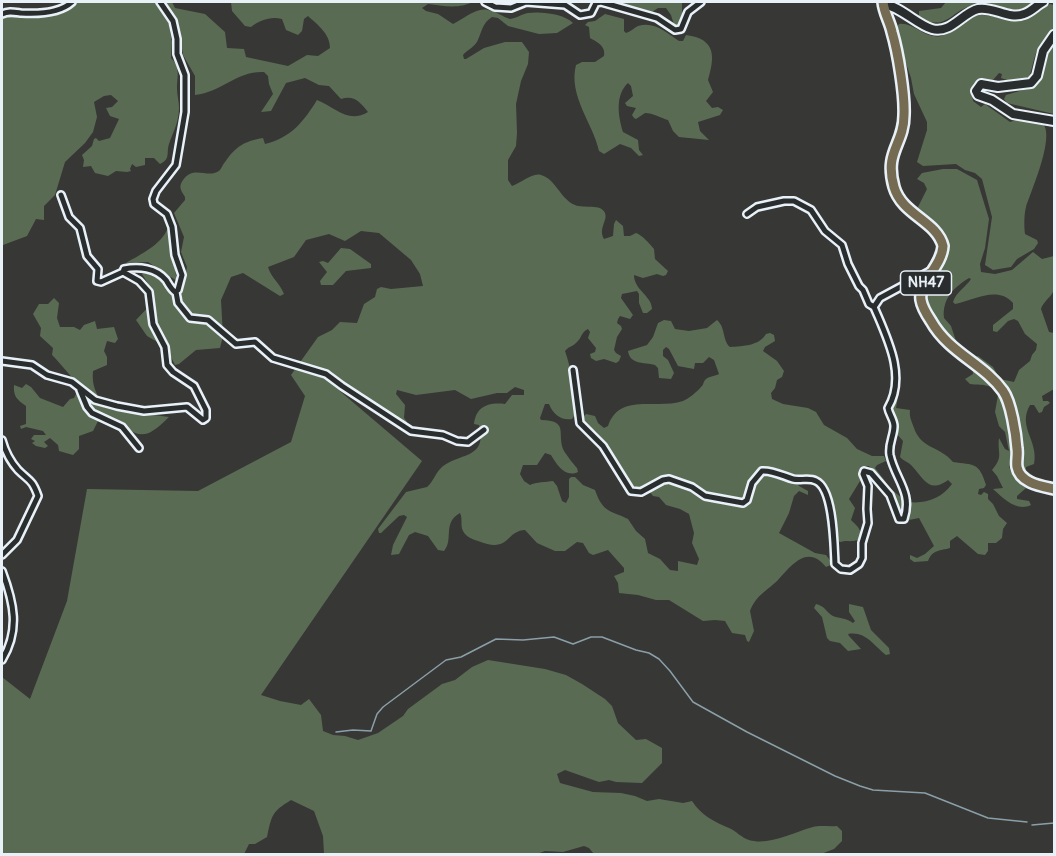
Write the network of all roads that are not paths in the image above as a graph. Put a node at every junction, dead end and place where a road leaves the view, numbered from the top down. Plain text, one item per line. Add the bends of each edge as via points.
1 (72, 2) edge
2 (160, 2) edge
3 (485, 2) edge
4 (701, 2) edge
5 (1043, 2) edge
6 (883, 3) edge
7 (2, 14) edge
8 (1054, 35) edge
9 (1054, 121) edge
10 (62, 195) dead end
11 (747, 214) dead end
12 (935, 269) junction
13 (123, 272) junction
14 (176, 292) junction
15 (874, 307) junction
16 (2, 362) edge
17 (573, 370) dead end
18 (79, 388) junction
19 (484, 430) dead end
20 (2, 440) edge
21 (139, 448) dead end
22 (1054, 489) edge
23 (2, 555) edge
24 (2, 571) edge
25 (2, 660) edge

1 - 7 street via 53,10
2 - 14 street via 173,21 177,54 185,75 185,112 176,165 153,199 167,214 173,230 182,275
3 - 4 street via 511,8 526,2 565,5 580,15 591,13 596,3 601,2 657,18 675,30 681,29 688,12
5 - 6 street via 1020,15 978,9 938,30
6 - 12 highway, NH47 via 895,44 904,112 903,127 891,156 892,178 902,202 941,239 943,250
8 - 9 street via 1043,51 1033,82 998,87 981,84 976,91 1013,114
10 - 13 street via 69,217 80,228 87,256 98,269 97,281
11 - 15 street via 757,207 784,201 794,201 811,210 825,231 842,245 859,286
12 - 15 street via 880,297
12 - 22 highway, NH47 via 922,292 926,314 943,340 1003,391 1010,409 1020,474 1031,483
13 - 14 street via 130,268 150,269
13 - 18 street via 148,292 153,324 165,347 167,365 194,386 207,417 203,420 188,407 144,411 117,406 95,399
14 - 19 street via 178,303 190,318 208,320 236,344 255,342 273,358 326,374 411,430 468,442
15 - 17 street via 894,360 896,389 888,408 894,425 890,452 906,495 905,516 902,520 898,518 890,495 873,475 864,471 868,525 861,543 862,560 850,570 835,564 836,545 828,501 822,486 814,480 796,480 762,471 743,503 705,496 669,479 641,492 631,491 603,446 580,423
16 - 18 street via 32,365
18 - 21 street via 92,413 118,424
20 - 23 street via 8,456 30,479 38,496 17,540
24 - 25 street via 14,608 10,646

